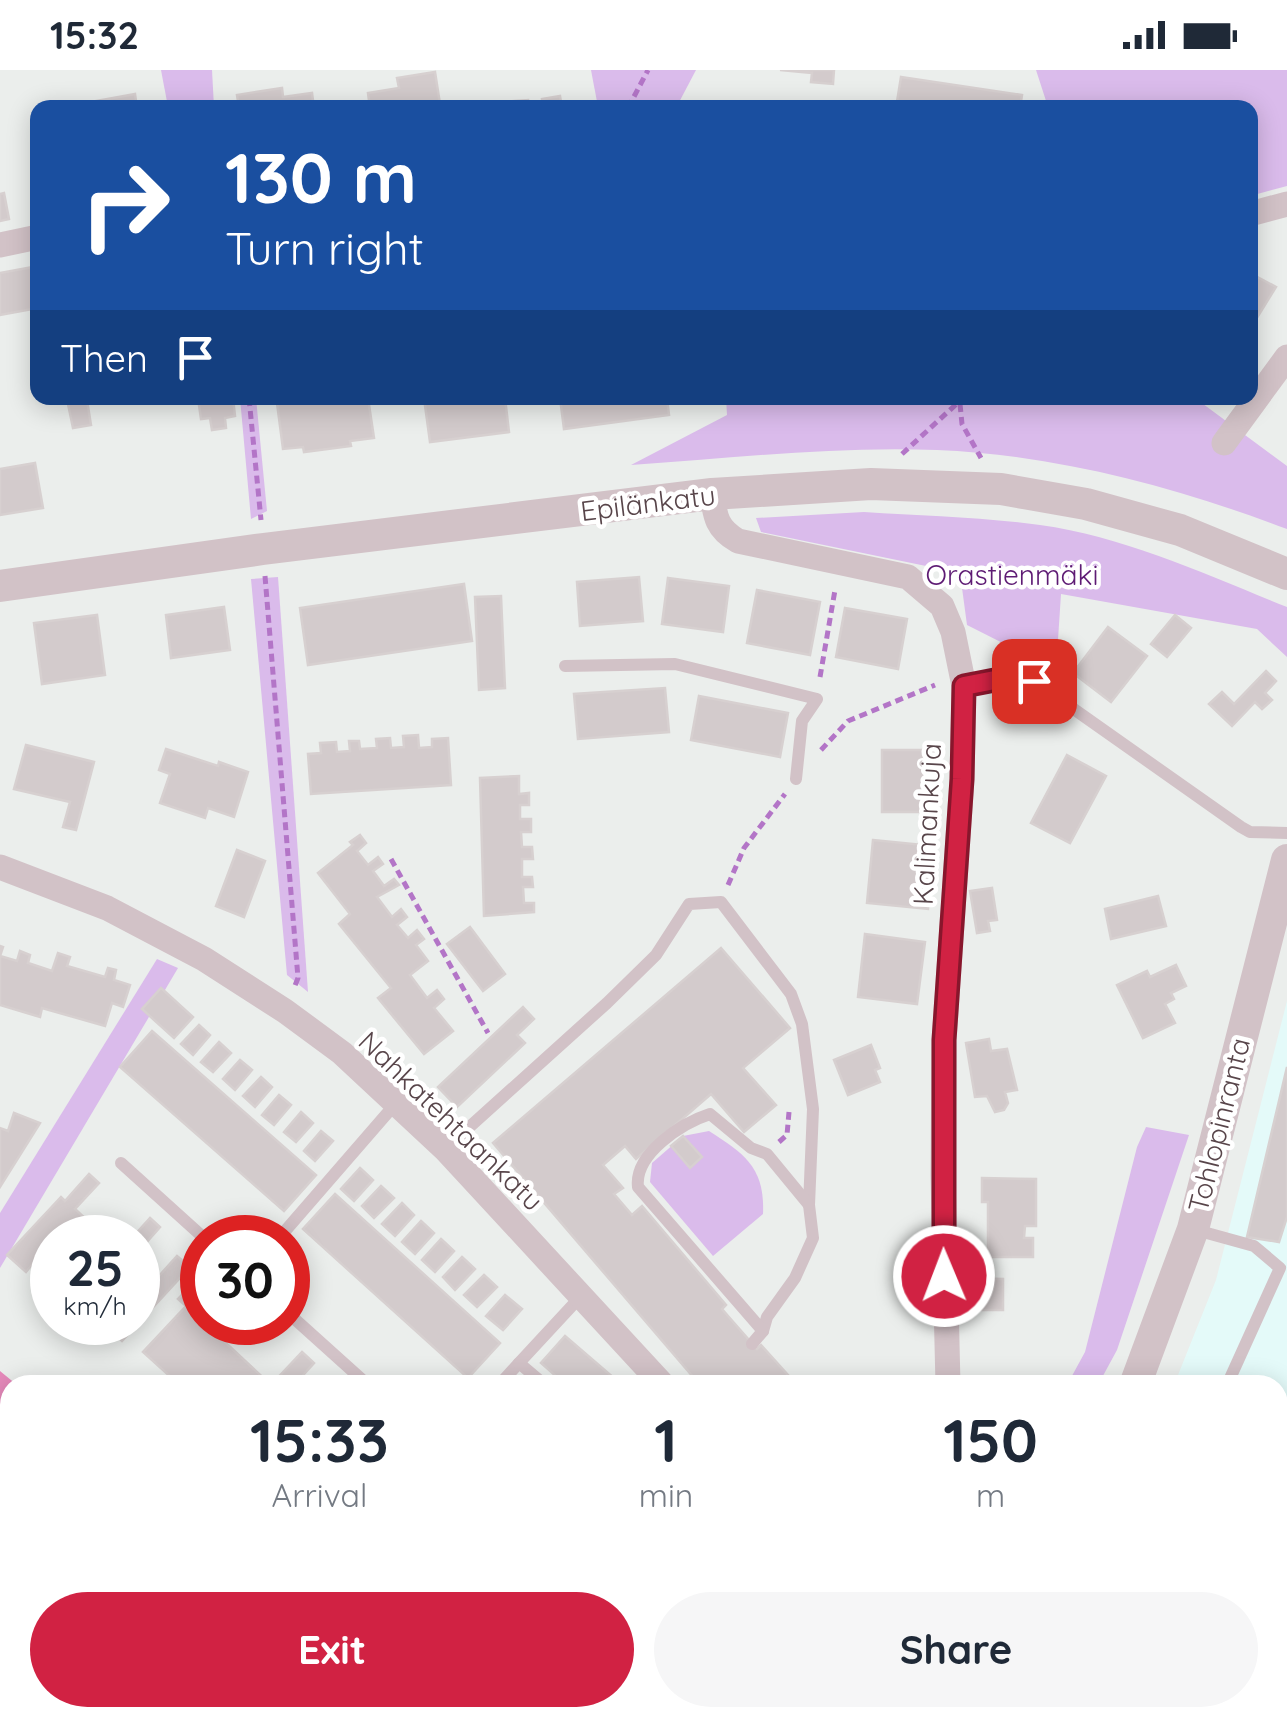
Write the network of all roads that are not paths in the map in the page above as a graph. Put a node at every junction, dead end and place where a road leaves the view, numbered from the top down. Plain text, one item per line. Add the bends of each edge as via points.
1 (1287, 204) edge
2 (1258, 212) edge
3 (30, 239) edge
4 (0, 245) edge
5 (1287, 357) edge
6 (1258, 397) edge
7 (1252, 405) edge
8 (1224, 443) dead end
9 (712, 494) junction
10 (1287, 574) edge
11 (0, 586) edge
12 (564, 666) dead end
13 (962, 679) junction
14 (796, 779) road end
15 (1287, 833) edge
16 (1287, 860) edge
17 (0, 867) edge
18 (397, 1102) junction
19 (445, 1149) junction
20 (121, 1162) dead end
21 (809, 1205) junction
22 (299, 1215) edge
23 (180, 1216) edge
24 (1192, 1230) junction
25 (582, 1295) junction
26 (763, 1331) junction
27 (310, 1333) edge
28 (752, 1344) dead end
29 (519, 1363) junction
30 (357, 1375) edge
31 (509, 1375) edge
32 (533, 1375) edge
33 (654, 1375) edge
34 (948, 1375) edge
35 (1139, 1375) edge
36 (1232, 1375) edge

1 - 2 street
3 - 4 street
5 - 6 street
7 - 8 street
9 - 10 street, Epilänkatu via 872,484 1001,489 1136,516
9 - 11 street, Epilänkatu via 262,536
9 - 13 street, Kalimankuja via 715,520 738,540 908,577 926,590 953,632
12 - 14 lane via 675,664 816,699 802,720
13 - 15 lane via 1034,681 1241,827
13 - 34 street, Kalimankuja via 944,1040
16 - 24 street, Tohlopinranta
17 - 18 street, Nahkatehtaankatu via 106,908 204,959 342,1053
18 - 19 street, Nahkatehtaankatu
18 - 22 lane
19 - 21 lane via 607,1004 656,954 689,904 721,902 791,994 802,1024 813,1109
19 - 25 street, Nahkatehtaankatu
20 - 23 lane
21 - 26 lane via 813,1238
21 - 26 lane via 767,1154 710,1114 681,1128 637,1174 638,1187
24 - 35 street, Tohlopinranta
24 - 36 lane via 1254,1246 1280,1268
25 - 29 lane
25 - 33 street, Nahkatehtaankatu
26 - 28 lane
27 - 30 lane
29 - 31 lane
29 - 32 lane

